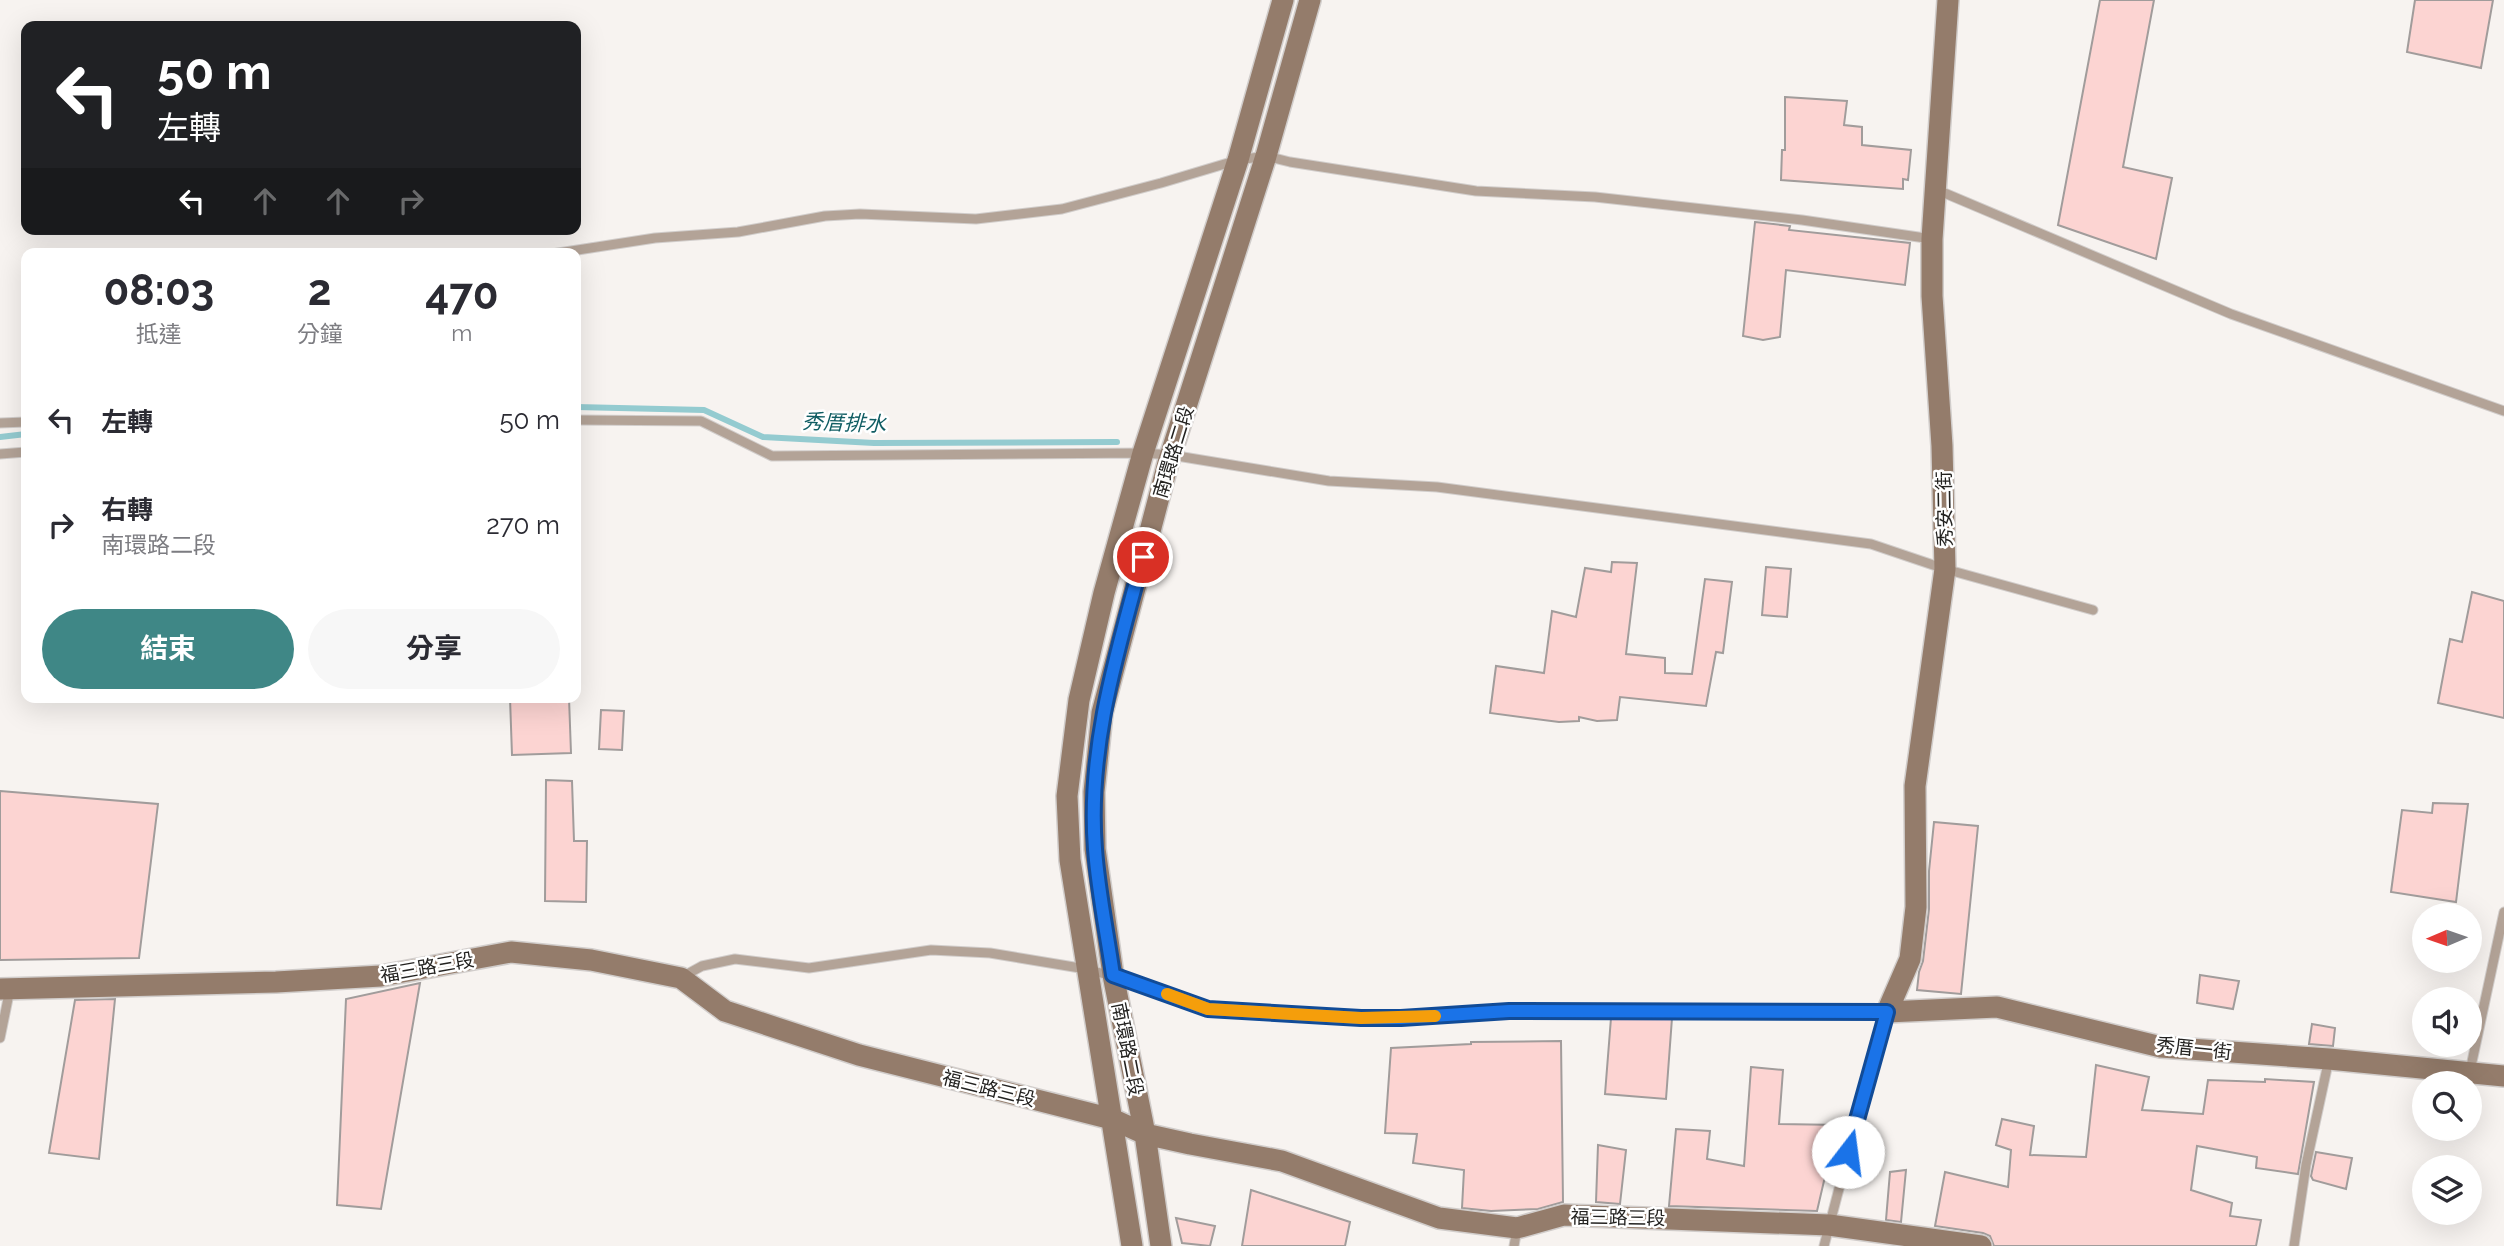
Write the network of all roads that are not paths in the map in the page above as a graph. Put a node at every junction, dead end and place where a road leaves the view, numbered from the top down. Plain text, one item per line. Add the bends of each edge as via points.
1 (1283, 0) edge
2 (1310, 0) edge
3 (1948, 0) edge
4 (1266, 156) junction
5 (1238, 160) junction
6 (1935, 189) junction
7 (1932, 239) junction
8 (581, 249) edge
9 (2504, 411) edge
10 (581, 421) edge
11 (21, 422) edge
12 (0, 424) edge
13 (21, 452) edge
14 (1143, 453) junction
15 (0, 454) edge
16 (1171, 455) junction
17 (1945, 569) junction
18 (2093, 610) dead end
19 (2504, 912) edge
20 (1086, 969) junction
21 (1113, 975) junction
22 (681, 978) junction
23 (5, 989) edge
24 (1887, 1012) junction
25 (0, 1038) edge
26 (2329, 1059) junction
27 (2458, 1071) edge
28 (2469, 1071) edge
29 (2482, 1073) edge
30 (2504, 1076) edge
31 (1112, 1119) junction
32 (1145, 1134) junction
33 (1826, 1236) edge
34 (1516, 1237) edge
35 (1132, 1246) edge
36 (1161, 1246) edge
37 (1981, 1246) edge
38 (2294, 1246) edge

1 - 5 street, 南環路二段
2 - 4 street, 南環路二段
3 - 6 street, 秀安二街
4 - 5 lane
4 - 7 lane via 1476,191 1595,197
4 - 16 street, 南環路二段
5 - 8 lane via 1062,209 976,219 836,215 737,232
5 - 14 street, 南環路二段
6 - 7 street, 秀安二街
6 - 9 lane via 2231,314
7 - 17 street, 秀安二街
10 - 14 lane via 701,421 772,456
11 - 12 lane
13 - 15 lane
14 - 16 lane
14 - 20 street, 南環路二段 via 1079,700 1068,796 1070,860
16 - 17 lane via 1329,481 1437,487 1871,544
16 - 21 street, 南環路二段 via 1102,713 1094,792 1095,849
17 - 18 lane
17 - 24 street, 秀安二街 via 1915,786 1916,907 1910,960
19 - 28 lane
20 - 21 lane
20 - 22 lane via 990,953 930,950 809,968 735,959 702,966
20 - 31 street, 南環路二段
21 - 24 lane via 1208,1009 1361,1018 1509,1011
21 - 32 street, 南環路二段
22 - 23 street, 福三路三段 via 591,960 511,952 381,976
22 - 31 street, 福三路三段 via 725,1011 859,1055
23 - 25 lane
24 - 26 street, 秀厝一街 via 1997,1007 2161,1046
24 - 33 lane
26 - 27 street, 秀厝一街
26 - 38 lane
29 - 30 street, 秀厝一街
31 - 32 street, 福三路三段
31 - 35 street, 南環路二段
32 - 34 street, 福三路三段 via 1282,1161 1439,1218
32 - 36 street, 南環路二段
33 - 34 street, 福三路三段 via 1564,1215
33 - 37 street, 福三路三段

